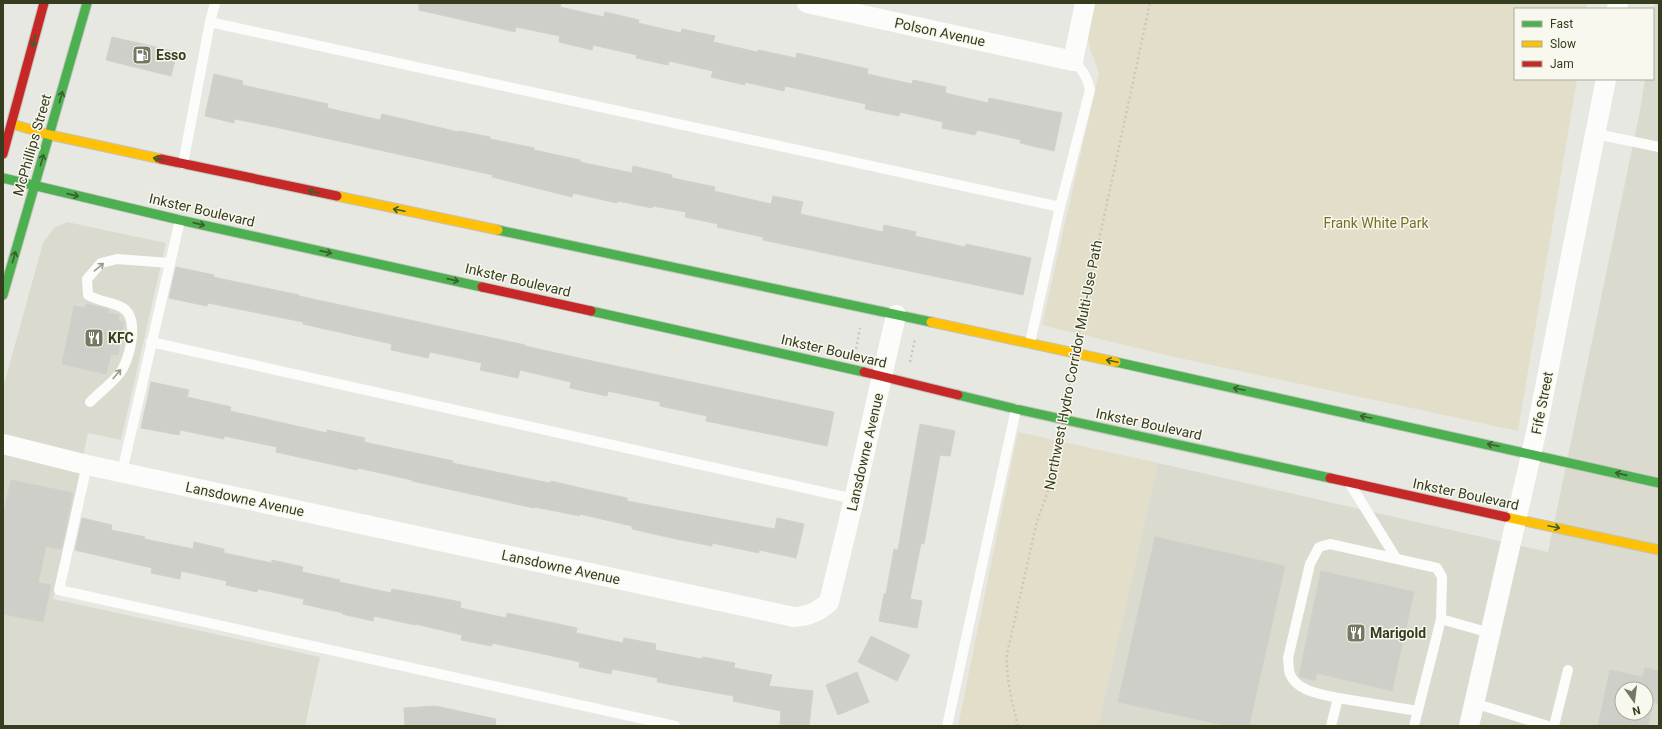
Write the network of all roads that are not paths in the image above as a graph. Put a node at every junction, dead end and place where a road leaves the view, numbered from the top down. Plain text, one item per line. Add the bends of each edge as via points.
1 (44, 3) edge
2 (87, 3) edge
3 (215, 3) edge
4 (807, 3) edge
5 (1086, 3) edge
6 (210, 22) junction
7 (1073, 61) junction
8 (1606, 80) edge
9 (12, 124) junction
10 (1596, 134) junction
11 (50, 135) junction
12 (1659, 147) edge
13 (3, 154) edge
14 (183, 164) junction
15 (3, 178) edge
16 (35, 186) junction
17 (1060, 207) junction
18 (180, 220) junction
19 (170, 263) junction
20 (3, 295) edge
21 (896, 315) junction
22 (151, 342) junction
23 (1030, 343) junction
24 (881, 376) junction
25 (90, 402) dead end
26 (1016, 409) junction
27 (3, 444) edge
28 (1531, 453) junction
29 (87, 465) junction
30 (122, 472) junction
31 (1349, 483) junction
32 (1659, 483) edge
33 (854, 499) junction
34 (1516, 519) junction
35 (1659, 550) edge
36 (1396, 558) junction
37 (1441, 618) junction
38 (1490, 633) junction
39 (1568, 670) dead end
40 (1338, 698) junction
41 (1474, 703) junction
42 (1418, 711) junction
43 (675, 726) edge
44 (947, 726) edge
45 (1331, 726) edge
46 (1414, 726) edge
47 (1468, 726) edge
48 (1548, 726) edge
49 (1554, 726) edge

1 -> 9 main road, McPhillips Street
11 -> 2 main road, McPhillips Street
3 - 6 lane
4 - 7 street, Polson Avenue
5 - 7 street
6 - 14 lane
6 - 17 lane
7 - 17 lane via 1087,77 1090,90
8 - 10 street, Fife Street
9 - 11 main road
9 - 13 main road, McPhillips Street
10 - 12 lane
10 - 28 street, Fife Street
14 -> 11 main road
16 -> 11 main road, McPhillips Street
21 -> 14 main road
15 - 16 main road, Inkster Boulevard
16 -> 18 main road, Inkster Boulevard
20 -> 16 main road, McPhillips Street
17 - 23 lane
18 - 19 lane
18 -> 24 main road, Inkster Boulevard
19 - 22 lane
25 -> 19 lane via 119,374 126,361 133,328 131,318 124,308 98,301 88,295 87,278 101,263 117,259
21 - 23 main road
21 - 24 street, Lansdowne Avenue
22 - 30 lane
22 - 33 lane
28 -> 23 main road
24 - 26 main road, Inkster Boulevard
24 - 33 street, Lansdowne Avenue
26 - 31 main road, Inkster Boulevard
26 - 44 lane
27 - 29 street, Lansdowne Avenue
32 -> 28 main road
28 - 34 street, Fife Street
29 - 30 street, Lansdowne Avenue
29 - 43 lane via 60,590
30 - 33 street, Lansdowne Avenue via 794,617 808,616 829,602
31 - 34 main road, Inkster Boulevard
31 - 36 lane
34 -> 35 main road, Inkster Boulevard
34 - 38 street, Fife Street
36 - 37 lane via 1436,568 1442,577
36 - 40 lane via 1330,544 1319,547 1310,564 1288,658 1289,673 1305,690
37 - 38 lane
37 - 42 lane
38 - 41 street, Fife Street
39 - 49 lane
40 - 42 lane
40 - 45 lane
41 - 47 street, Fife Street
41 - 48 lane
42 - 46 lane

